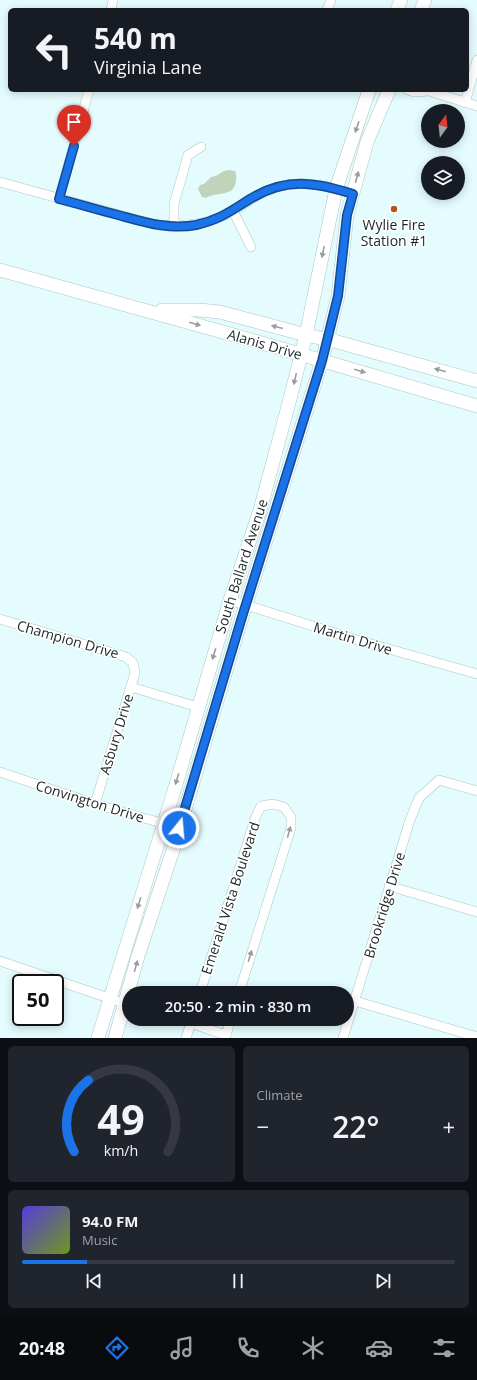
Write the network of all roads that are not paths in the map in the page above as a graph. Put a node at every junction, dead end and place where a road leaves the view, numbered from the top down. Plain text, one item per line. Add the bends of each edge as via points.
1 (477, 60) edge
2 (469, 88) edge
3 (88, 92) edge
4 (368, 92) edge
5 (388, 92) edge
6 (433, 92) edge
7 (468, 92) edge
8 (465, 102) junction
9 (477, 106) edge
10 (201, 147) dead end
11 (0, 182) edge
12 (336, 189) junction
13 (353, 194) junction
14 (59, 199) junction
15 (233, 211) junction
16 (174, 226) junction
17 (251, 247) dead end
18 (0, 270) edge
19 (144, 310) junction
20 (306, 335) junction
21 (328, 339) junction
22 (301, 355) junction
23 (322, 361) junction
24 (477, 381) edge
25 (477, 406) edge
26 (230, 600) junction
27 (246, 605) junction
28 (0, 619) edge
29 (133, 663) joint
30 (477, 674) edge
31 (131, 687) junction
32 (198, 707) junction
33 (0, 772) edge
34 (477, 791) edge
35 (95, 804) junction
36 (164, 824) junction
37 (179, 828) junction
38 (389, 886) junction
39 (477, 912) edge
40 (0, 961) edge
41 (131, 986) edge
42 (202, 986) edge
43 (241, 986) edge
44 (110, 998) junction
45 (355, 1001) junction
46 (122, 1002) edge
47 (122, 1018) edge
48 (190, 1026) edge
49 (202, 1026) edge
50 (229, 1026) edge
51 (225, 1036) edge
52 (477, 1037) edge
53 (98, 1038) edge
54 (115, 1038) edge
55 (186, 1038) edge
56 (344, 1038) edge

1 - 2 street
3 - 14 street
4 -> 12 main road, South Ballard Avenue
13 -> 5 main road, South Ballard Avenue via 367,142
6 - 8 street
7 - 8 street
8 - 9 street
10 - 16 street via 188,155 174,204
11 - 14 street
12 - 13 street
12 - 15 street via 307,183 286,185 267,190
12 -> 20 main road, South Ballard Avenue
13 - 21 main road, South Ballard Avenue via 347,215 338,296
14 - 16 street via 156,225
15 - 16 street via 195,225
15 - 17 street
18 - 19 main road, Alanis Drive
20 -> 19 main road, Alanis Drive via 220,312
19 -> 22 main road, Alanis Drive
20 - 21 main road, Alanis Drive
20 - 22 main road, South Ballard Avenue
21 - 23 main road, South Ballard Avenue
24 -> 21 main road, Alanis Drive
22 - 23 main road, Alanis Drive
22 -> 26 main road, South Ballard Avenue via 260,510
23 -> 25 main road, Alanis Drive
23 - 27 main road, South Ballard Avenue
26 - 27 street, Martin Drive
26 -> 32 main road, South Ballard Avenue
27 - 30 street, Martin Drive
27 - 37 main road, South Ballard Avenue
28 - 29 street, Champion Drive via 126,656
29 - 31 street, Asbury Drive via 135,673
31 - 32 street
31 - 35 street, Asbury Drive
32 -> 36 main road, South Ballard Avenue
33 - 35 street, Convington Drive
34 - 38 street, Brookridge Drive via 439,780 419,798
35 - 36 street, Convington Drive
36 - 37 street, Convington Drive
36 -> 44 main road, South Ballard Avenue
41 -> 37 main road, South Ballard Avenue via 138,956
38 - 39 street
38 - 45 street, Brookridge Drive
40 - 44 street
43 -> 42 street, Emerald Vista Boulevard via 290,828 291,817 284,807 273,804 262,806 256,816
44 - 46 street
44 - 53 main road, South Ballard Avenue
45 - 52 street
45 - 56 street, Brookridge Drive
47 - 54 main road, South Ballard Avenue
48 - 55 street
49 - 51 street
50 - 51 street

